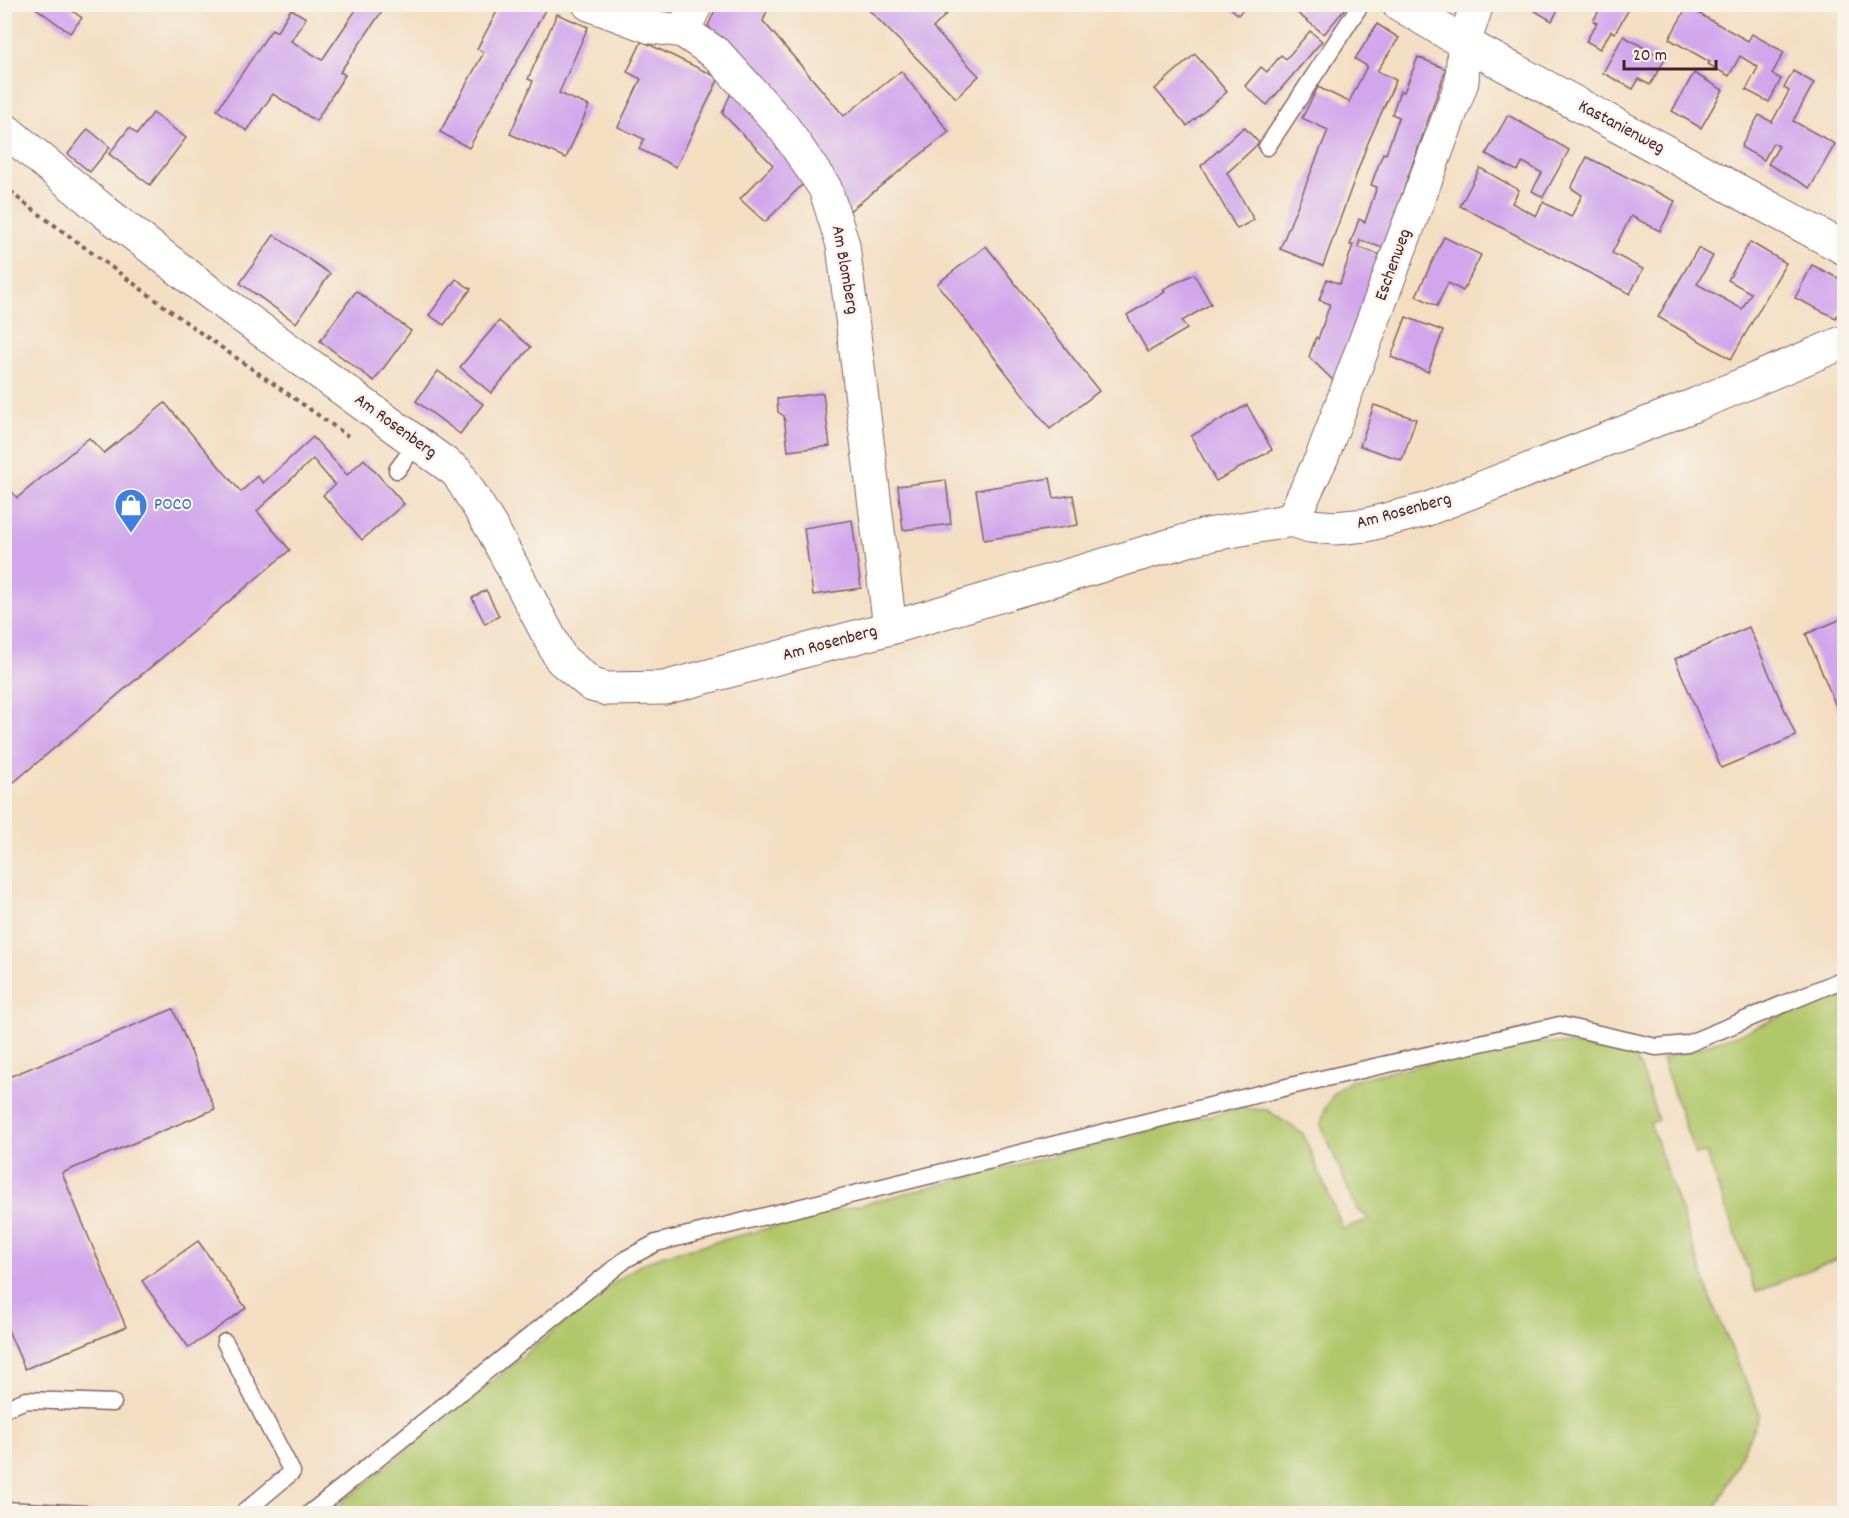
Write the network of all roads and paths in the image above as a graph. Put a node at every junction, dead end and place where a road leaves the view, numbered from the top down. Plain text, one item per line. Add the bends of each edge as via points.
1 (589, 4) edge
2 (1361, 4) edge
3 (1399, 4) edge
4 (1477, 4) edge
5 (690, 18) edge
6 (1464, 43) junction
7 (4, 129) edge
8 (1267, 147) dead end
9 (4, 185) edge
10 (1845, 248) edge
11 (1845, 342) edge
12 (350, 437) dead end
13 (417, 443) junction
14 (397, 470) dead end
15 (1292, 520) junction
16 (890, 628) junction
17 (1845, 979) edge
18 (225, 1342) dead end
19 (113, 1402) dead end
20 (4, 1409) edge
21 (4, 1510) edge
22 (88, 1514) edge
23 (242, 1514) edge
24 (309, 1514) edge

1 - 5 street, Am Blomberg via 651,27
2 - 8 lane
3 - 6 street, Kastanienweg
4 - 6 street, Eschenweg
5 - 16 street, Am Blomberg via 784,128 825,188 843,245
6 - 10 street, Kastanienweg
6 - 15 street, Eschenweg via 1462,82 1322,457
7 - 13 street, Am Rosenberg via 150,247
9 - 12 path via 198,332
11 - 15 street, Am Rosenberg via 1425,510 1366,525 1310,526
13 - 14 lane
13 - 16 street, Am Rosenberg via 457,472 493,530 561,659 600,687 664,688
15 - 16 street, Am Rosenberg via 1202,536
17 - 24 lane via 1687,1044 1656,1047 1560,1025 1295,1085 656,1243 626,1259
18 - 23 lane via 292,1472
19 - 20 lane via 26,1400
21 - 22 lane

